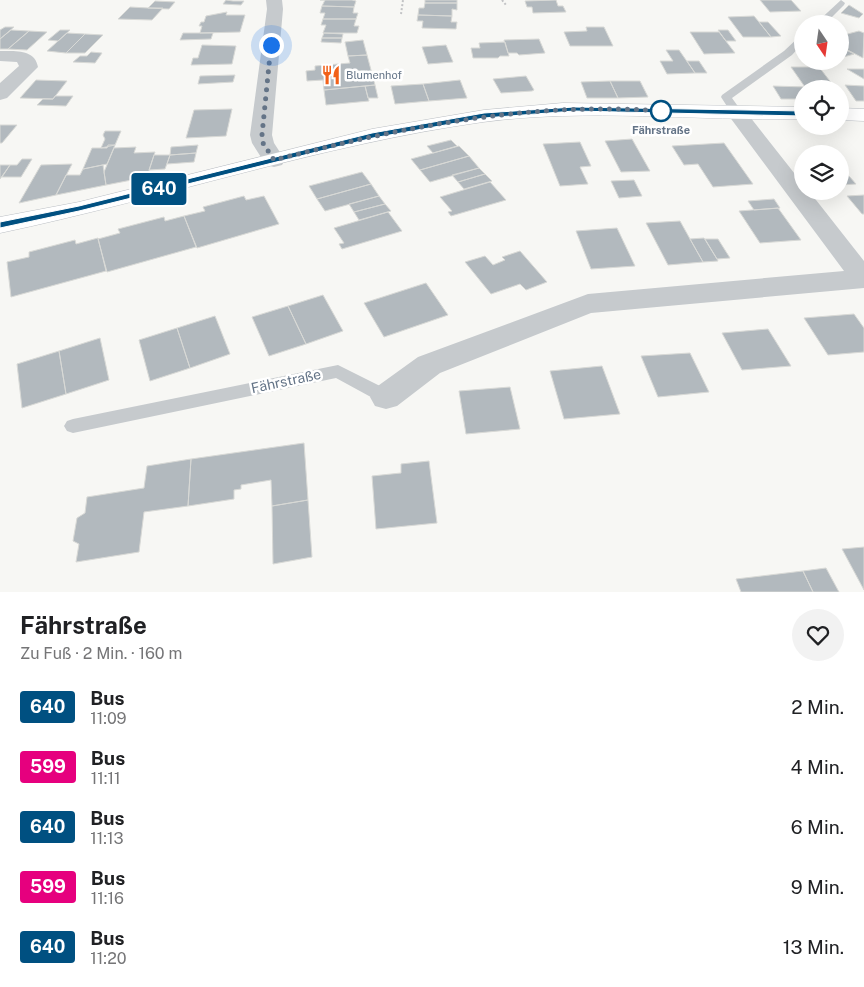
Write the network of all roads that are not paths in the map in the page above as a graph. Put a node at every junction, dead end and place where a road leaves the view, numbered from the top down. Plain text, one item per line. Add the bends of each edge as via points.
1 (274, 0) edge
2 (841, 3) dead end
3 (828, 15) edge
4 (794, 47) edge
5 (0, 56) edge
6 (0, 94) edge
7 (736, 112) junction
8 (794, 114) edge
9 (849, 114) edge
10 (864, 115) edge
11 (274, 160) junction
12 (0, 225) edge
13 (863, 278) edge
14 (386, 397) joint
15 (73, 426) dead end

1 - 11 street via 262,135 263,143
2 - 3 lane
4 - 7 lane via 726,97
5 - 6 street via 21,57 28,61 29,66
7 - 8 street
7 - 11 street via 525,111 407,128
7 - 13 street, Fährstraße
9 - 10 street
11 - 12 street via 79,209
13 - 14 street, Fährstraße via 588,304 429,364
14 - 15 lane, Fährstraße via 338,371

